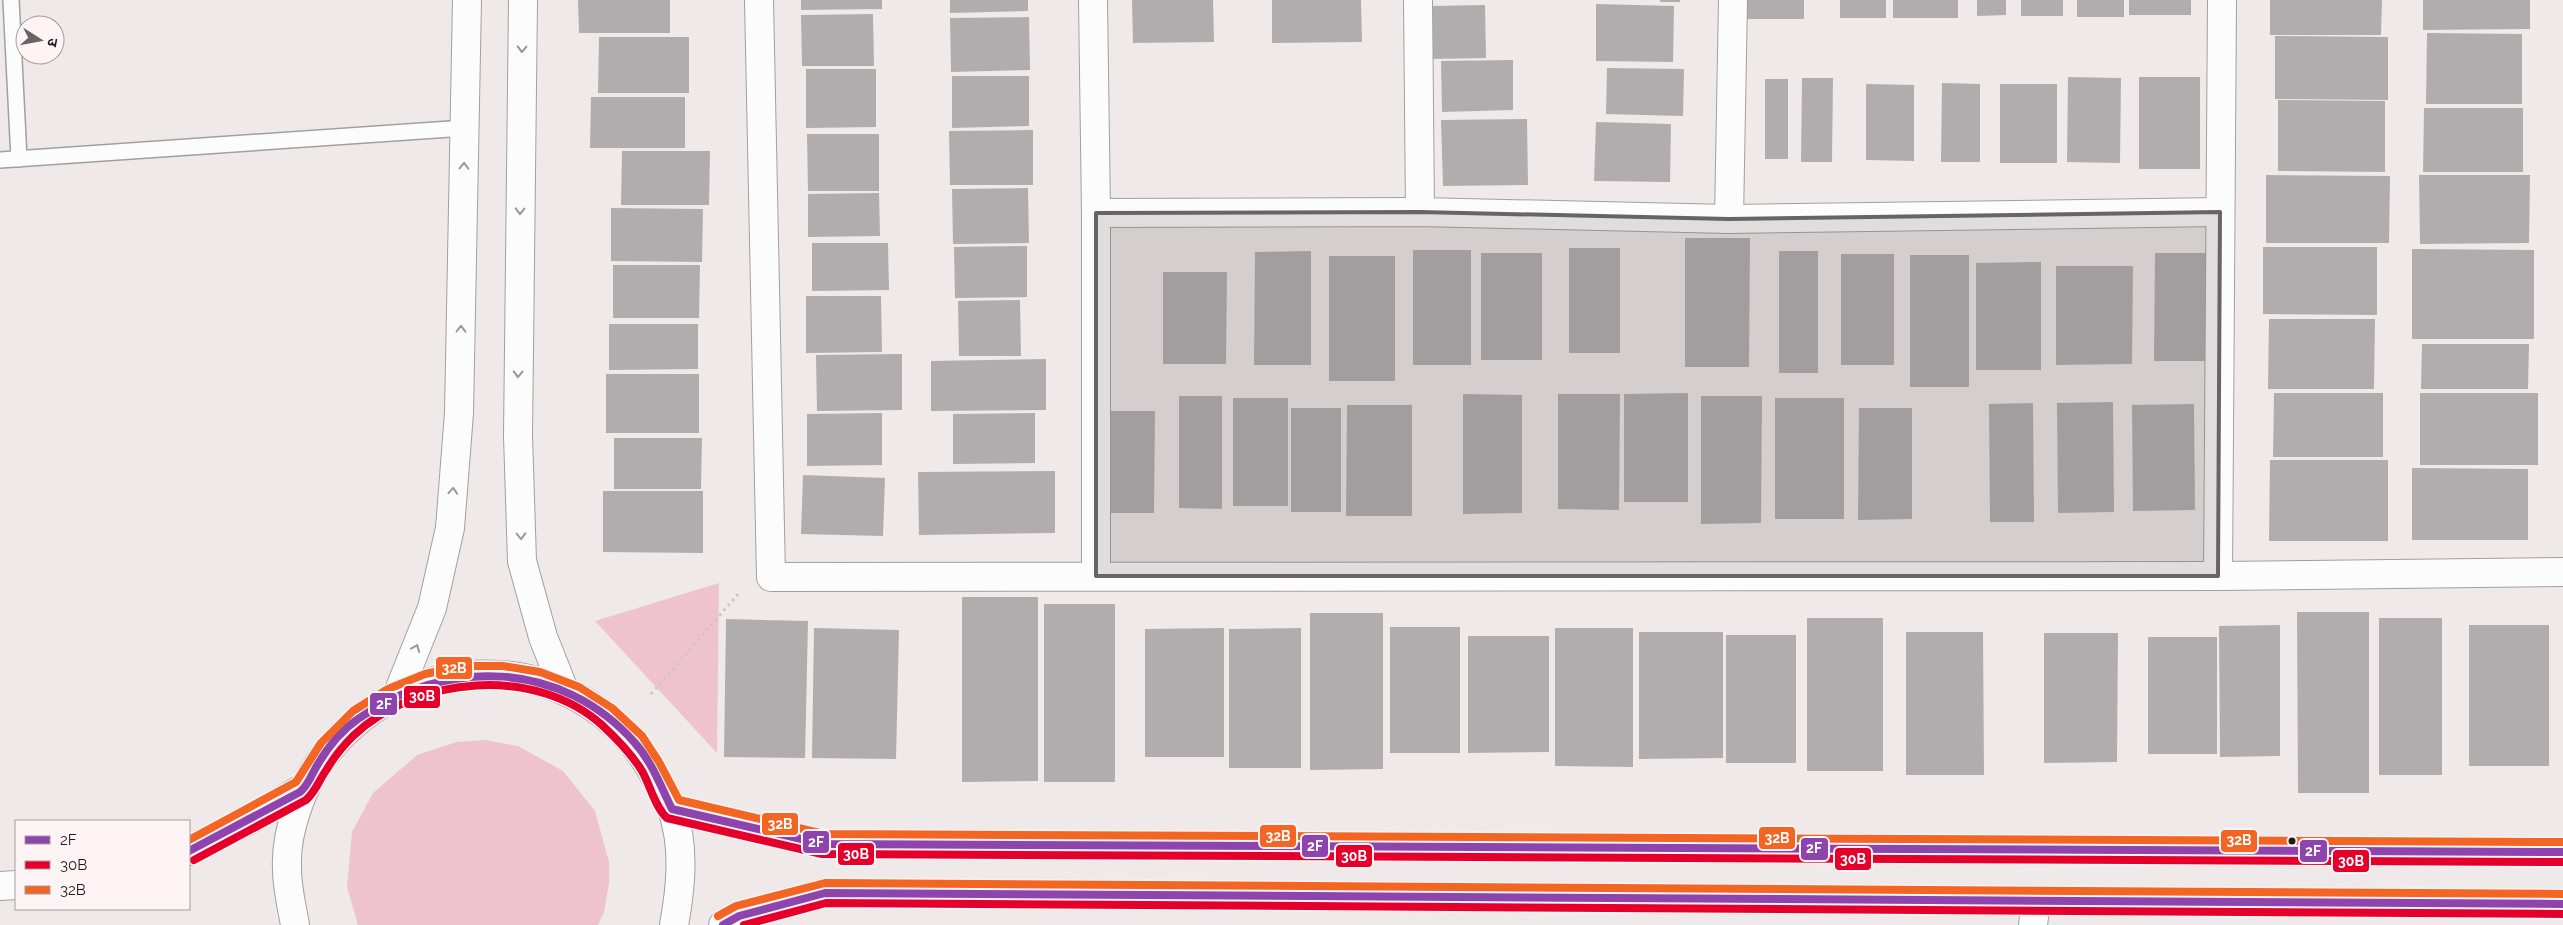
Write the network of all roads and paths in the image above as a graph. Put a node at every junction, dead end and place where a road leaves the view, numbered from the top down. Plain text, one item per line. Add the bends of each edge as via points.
1 (11, 0) edge
2 (467, 0) edge
3 (523, 0) edge
4 (759, 0) edge
5 (1093, 0) edge
6 (1418, 0) edge
7 (1733, 0) edge
8 (2222, 0) edge
9 (464, 128) junction
10 (19, 159) junction
11 (0, 160) edge
12 (1420, 212) junction
13 (2220, 212) junction
14 (1096, 213) junction
15 (1729, 219) junction
16 (771, 558) junction
17 (2563, 572) edge
18 (1096, 576) junction
19 (2218, 576) junction
20 (564, 690) junction
21 (398, 693) junction
22 (651, 694) dead end
23 (305, 787) junction
24 (672, 810) junction
25 (190, 850) edge
26 (2563, 852) edge
27 (15, 885) edge
28 (0, 886) edge
29 (2563, 904) edge
30 (2035, 913) edge
31 (295, 925) edge
32 (674, 925) edge
33 (723, 925) edge

1 - 10 lane
2 - 9 street
3 -> 20 street via 518,436 522,560 543,637
4 - 16 street
5 - 14 street
6 - 12 street
7 - 15 street
8 - 13 street
9 - 10 lane
21 -> 9 street via 432,608 450,528 459,413
10 - 11 lane
12 - 14 street
12 - 15 street
13 - 15 street
13 - 19 street
14 - 18 street
16 - 18 street via 771,577
16 - 22 path
17 - 19 street
18 - 19 street
20 - 21 street via 507,674 479,674 438,679
20 - 24 street via 615,723 635,744 647,759
21 - 23 street via 358,719 337,739
23 - 25 street
23 - 31 street via 293,820 286,868
24 - 26 street via 823,844
24 - 32 street via 681,860
27 - 28 street
29 - 30 street
30 - 33 street via 825,893 739,916

